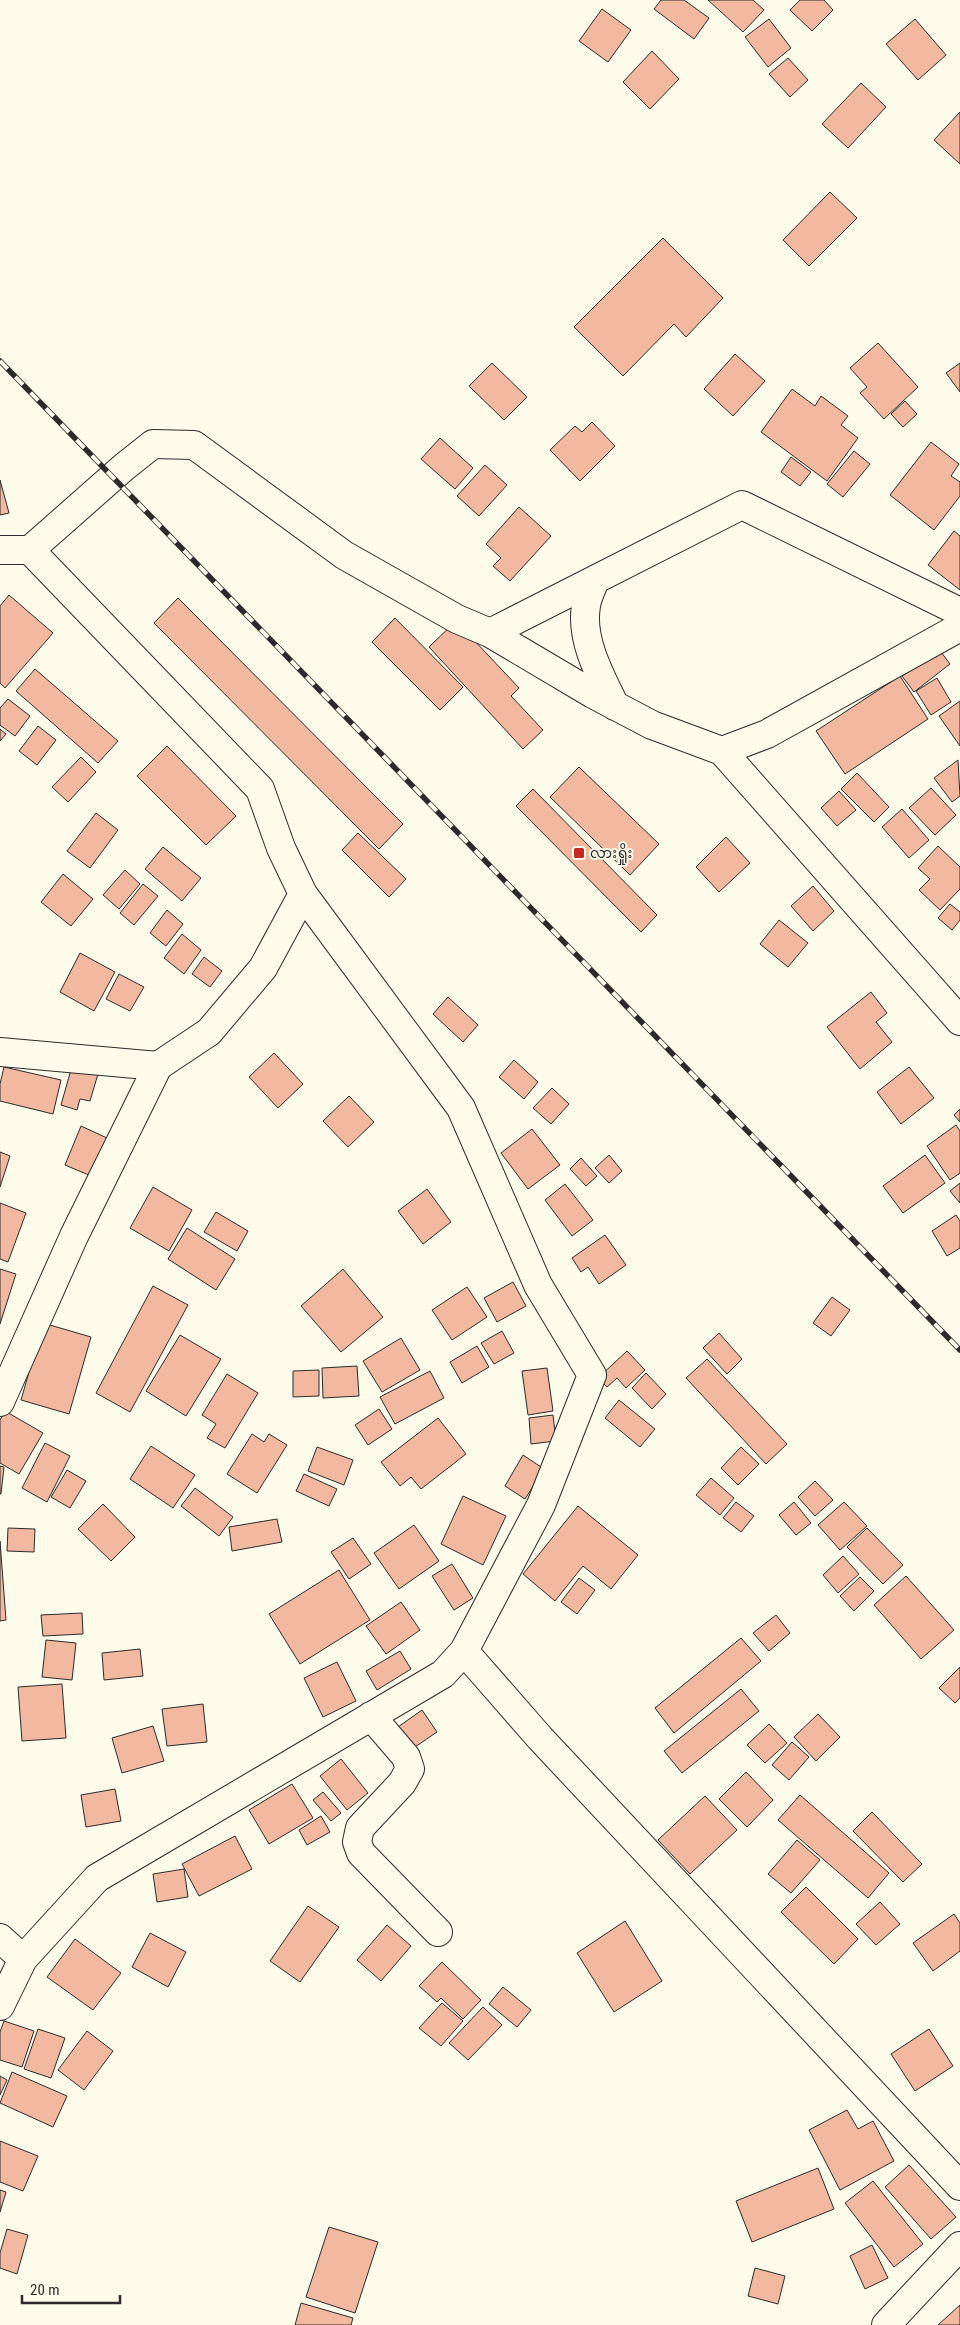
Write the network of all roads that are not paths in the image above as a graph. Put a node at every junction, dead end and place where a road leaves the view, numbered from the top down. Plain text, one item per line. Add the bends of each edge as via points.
1 (0, 550) edge
2 (30, 550) junction
3 (595, 580) junction
4 (960, 612) edge
5 (960, 627) edge
6 (490, 633) junction
7 (615, 706) junction
8 (722, 751) junction
9 (303, 894) junction
10 (960, 1021) edge
11 (0, 1052) edge
12 (158, 1066) junction
13 (0, 1402) edge
14 (464, 1651) junction
15 (371, 1716) junction
16 (438, 1932) dead end
17 (0, 1938) edge
18 (23, 1959) junction
19 (0, 2006) edge
20 (960, 2186) edge
21 (960, 2246) edge
22 (886, 2325) edge

1 - 2 street
2 - 6 street via 153,444 194,445 344,555 457,619
2 - 9 street via 260,789
3 - 4 street via 742,505
3 - 6 street
3 - 7 street via 586,606 587,631 596,666
5 - 8 street via 775,730
6 - 7 street
7 - 8 street via 652,725
8 - 10 street
9 - 12 street via 263,968 209,1032
9 - 14 street via 461,1108 538,1284 592,1375 540,1505
11 - 12 street
12 - 13 street via 74,1236
14 - 15 street via 443,1674
14 - 20 street via 540,1738
15 - 16 street via 406,1757 410,1769 402,1783 360,1828 357,1842 361,1854
15 - 18 street via 97,1878
17 - 18 street
18 - 19 street
21 - 22 street

